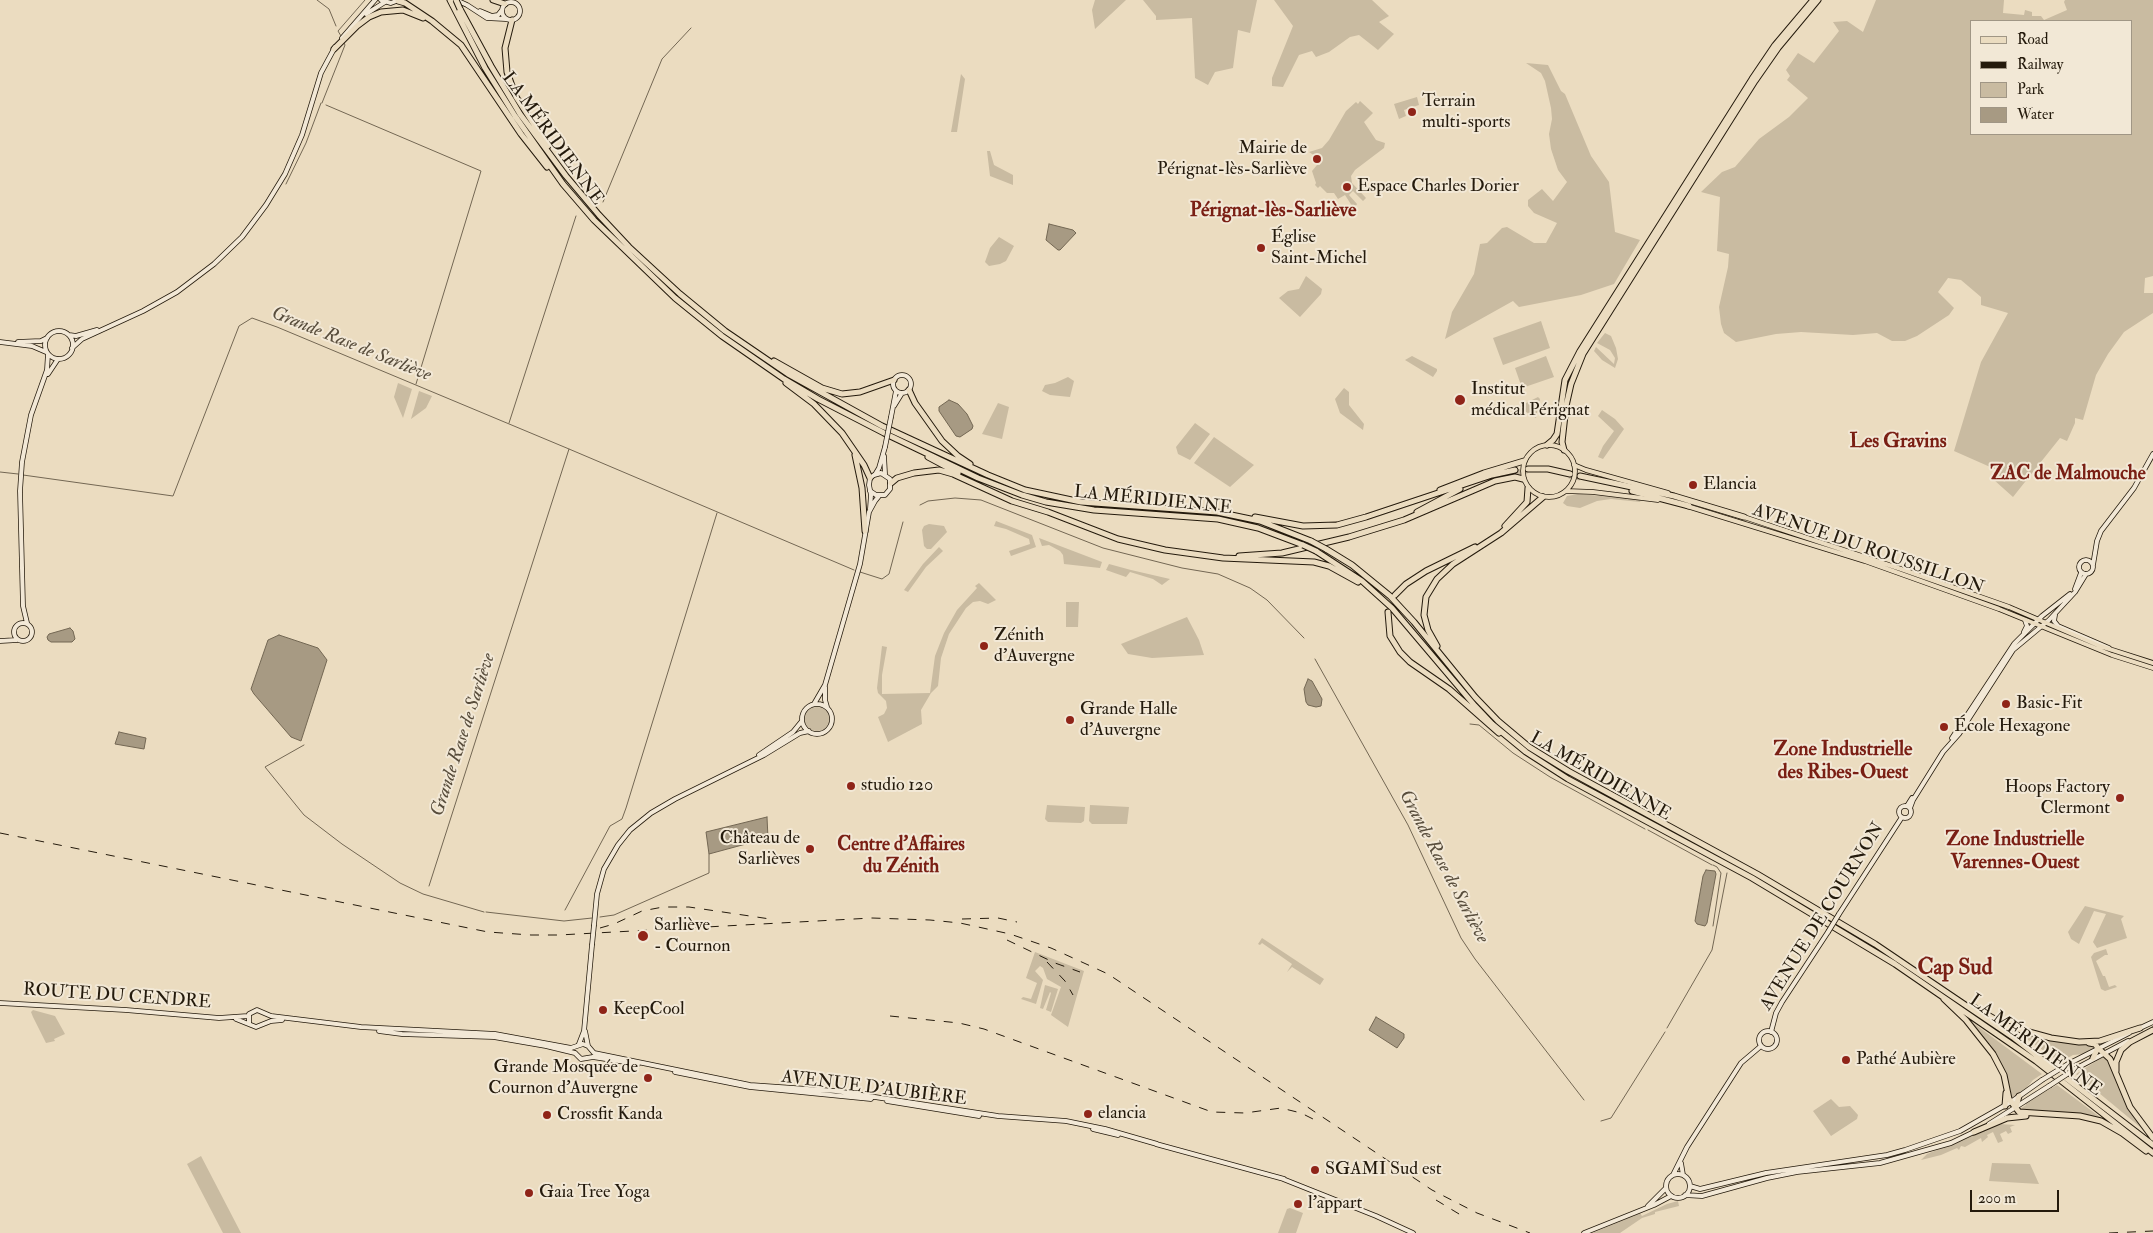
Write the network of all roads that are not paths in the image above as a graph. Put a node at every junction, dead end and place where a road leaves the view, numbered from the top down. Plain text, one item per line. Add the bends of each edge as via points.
1 (375, 0) edge
2 (450, 0) edge
3 (456, 0) edge
4 (461, 0) edge
5 (493, 0) edge
6 (1813, 0) edge
7 (1818, 0) edge
8 (383, 1) edge
9 (398, 1) edge
10 (505, 4) junction
11 (502, 10) junction
12 (360, 18) junction
13 (509, 20) junction
14 (452, 36) junction
15 (334, 48) junction
16 (566, 176) junction
17 (564, 184) junction
18 (113, 324) junction
19 (69, 335) junction
20 (46, 338) junction
21 (0, 342) edge
22 (8, 342) junction
23 (746, 345) junction
24 (72, 348) junction
25 (48, 354) junction
26 (59, 359) junction
27 (769, 369) junction
28 (894, 380) junction
29 (909, 390) junction
30 (896, 391) junction
31 (902, 393) junction
32 (36, 401) junction
33 (893, 408) junction
34 (842, 433) junction
35 (1548, 445) junction
36 (884, 447) junction
37 (918, 450) junction
38 (1564, 450) junction
39 (2153, 454) edge
40 (1524, 461) junction
41 (1574, 465) junction
42 (1528, 470) tunnel mouth
43 (885, 474) junction
44 (988, 475) junction
45 (1570, 475) tunnel mouth
46 (872, 476) junction
47 (1523, 479) junction
48 (892, 483) junction
49 (1528, 488) junction
50 (870, 491) junction
51 (1566, 491) junction
52 (879, 496) junction
53 (1543, 497) junction
54 (1411, 502) junction
55 (1029, 506) junction
56 (1689, 506) junction
57 (869, 512) junction
58 (1242, 516) junction
59 (1744, 517) junction
60 (1377, 529) junction
61 (865, 531) junction
62 (2095, 549) junction
63 (1199, 555) junction
64 (2088, 560) junction
65 (2093, 565) junction
66 (2083, 573) junction
67 (1376, 592) junction
68 (1395, 595) dead end
69 (23, 606) junction
70 (1388, 612) dead end
71 (2056, 612) junction
72 (2038, 619) junction
73 (2025, 620) junction
74 (19, 623) junction
75 (27, 623) junction
76 (2046, 623) junction
77 (2034, 624) junction
78 (2042, 627) junction
79 (2061, 628) junction
80 (14, 632) junction
81 (2023, 634) junction
82 (18, 640) junction
83 (0, 641) edge
84 (2100, 648) junction
85 (2112, 653) junction
86 (1446, 662) junction
87 (2153, 663) edge
88 (2153, 668) edge
89 (825, 685) junction
90 (814, 704) junction
91 (828, 709) junction
92 (802, 720) junction
93 (808, 730) junction
94 (1510, 740) junction
95 (738, 767) junction
96 (1908, 807) junction
97 (1902, 817) junction
98 (1939, 994) junction
99 (1958, 1000) junction
100 (0, 1003) edge
101 (264, 1013) junction
102 (248, 1016) junction
103 (233, 1018) junction
104 (294, 1020) junction
105 (264, 1022) junction
106 (2153, 1022) edge
107 (249, 1023) junction
108 (584, 1026) junction
109 (2140, 1028) junction
110 (2153, 1030) edge
111 (414, 1032) junction
112 (1771, 1032) junction
113 (2079, 1042) junction
114 (578, 1046) junction
115 (1761, 1046) junction
116 (589, 1048) junction
117 (2098, 1048) junction
118 (575, 1053) junction
119 (2104, 1053) junction
120 (588, 1057) junction
121 (1746, 1058) junction
122 (2093, 1058) junction
123 (2117, 1079) junction
124 (2007, 1085) junction
125 (2019, 1096) junction
126 (2010, 1102) junction
127 (2005, 1106) junction
128 (2016, 1107) junction
129 (2056, 1114) junction
130 (1974, 1132) junction
131 (2153, 1138) edge
132 (1157, 1144) junction
133 (2153, 1145) edge
134 (2153, 1154) edge
135 (1683, 1175) junction
136 (1671, 1176) junction
137 (1690, 1186) junction
138 (1666, 1188) junction
139 (1685, 1195) junction
140 (1671, 1196) junction
141 (1646, 1207) junction
142 (1413, 1233) edge
143 (1584, 1233) edge

1 - 12 main road
2 - 17 highway, LA MÉRIDIENNE via 494,83
3 - 13 main road via 486,18
3 - 16 highway, LA MÉRIDIENNE, bridge via 520,114
4 - 11 main road via 492,16
5 - 10 highway
6 - 35 highway via 1752,79 1580,351 1565,380 1556,434
7 - 38 highway via 1755,82 1583,354 1566,406
8 - 9 main road
8 - 12 main road
9 - 14 highway via 411,6
10 - 11 main road
10 - 13 main road via 515,3 520,8 519,16
11 - 13 main road
12 - 15 main road
13 - 16 highway via 505,58 512,89
14 - 15 highway via 413,13 393,10 370,17
14 - 17 highway via 470,56 521,134
15 - 18 main road via 321,73 295,154 255,221 227,252 195,279 161,302
16 - 23 highway, LA MÉRIDIENNE via 646,263 706,316
17 - 27 highway, LA MÉRIDIENNE via 594,220 650,276 700,319
18 - 19 main road via 76,336
18 - 24 main road via 82,339
19 - 20 main road via 57,331
19 - 24 main road
20 - 22 main road
20 - 25 main road
21 - 22 main road
22 - 25 main road via 32,346
23 - 28 highway via 836,393 852,394
23 - 44 highway, LA MÉRIDIENNE via 852,411
24 - 26 main road via 68,356
25 - 26 main road
25 - 32 main road via 47,370
26 - 32 main road via 49,372
27 - 34 highway via 814,404
27 - 37 highway, LA MÉRIDIENNE via 826,403
28 - 29 main road via 898,375 907,376 911,381
28 - 30 main road
29 - 31 main road
29 - 44 highway via 949,449
30 - 31 main road
30 - 33 main road
31 - 33 main road
32 - 69 main road via 24,446 20,479
33 - 36 main road, bridge
34 - 46 highway
34 - 61 highway via 859,468
35 - 38 main road
35 - 40 main road via 1535,449
36 - 43 main road
36 - 46 main road via 879,468
37 - 55 highway via 928,458
37 - 67 highway, LA MÉRIDIENNE, bridge via 998,486 1046,502 1094,510 1218,519 1258,528 1321,554
38 - 41 main road
39 - 62 main road via 2134,488 2104,526
40 - 47 main road
40 - 54 highway
41 - 51 main road via 1574,477
41 - 59 main road, AVENUE DU ROUSSILLON
42 - 45 highway
43 - 46 main road
43 - 48 main road
44 - 58 highway, LA MÉRIDIENNE via 1025,490 1062,499
46 - 50 main road via 868,485
47 - 49 main road
47 - 60 highway via 1490,482
48 - 52 main road via 888,492
48 - 55 highway via 914,472 939,470
49 - 53 main road
49 - 68 highway via 1529,497 1524,507 1500,531 1426,571
50 - 52 main road
50 - 57 main road
51 - 53 main road via 1558,496
51 - 56 main road, AVENUE DU ROUSSILLON via 1632,496
52 - 57 main road
53 - 86 highway via 1496,537 1453,564 1430,588 1424,607 1425,623
54 - 58 highway via 1327,526 1304,526
54 - 60 highway via 1492,475 1515,471 1473,484
55 - 63 highway via 1118,539
56 - 59 highway via 1580,477 1674,496
56 - 73 main road, AVENUE DU ROUSSILLON via 1865,561
57 - 61 main road
58 - 86 highway, LA MÉRIDIENNE, bridge via 1311,540 1369,578 1414,622
59 - 72 main road, AVENUE DU ROUSSILLON via 1852,551
60 - 63 highway via 1282,552 1248,556
61 - 89 main road via 852,595
62 - 64 main road
62 - 65 main road
63 - 67 highway via 1314,562 1342,572
64 - 65 main road
64 - 66 main road via 2079,563 2078,568
65 - 66 main road via 2091,571
66 - 71 main road via 2075,592
66 - 72 main road via 2072,593
67 - 94 highway, LA MÉRIDIENNE via 1475,706
69 - 74 main road
69 - 75 main road
70 - 94 highway via 1390,636 1405,657 1449,689 1493,730
71 - 76 main road
71 - 79 main road via 2054,620
72 - 76 main road, AVENUE DU ROUSSILLON
72 - 77 main road
73 - 77 main road, AVENUE DU ROUSSILLON
73 - 81 main road via 2027,626
74 - 75 main road
74 - 80 main road
75 - 82 main road via 32,628 31,636 24,641
76 - 78 main road
76 - 79 main road, AVENUE DU ROUSSILLON
77 - 78 main road, AVENUE DU ROUSSILLON
77 - 81 main road
78 - 84 main road, AVENUE DU ROUSSILLON
78 - 96 main road via 2013,650
79 - 84 main road, AVENUE DU ROUSSILLON
79 - 85 main road
80 - 82 main road
80 - 83 main road
81 - 96 main road
82 - 83 main road
84 - 85 main road, AVENUE DU ROUSSILLON
85 - 87 main road, AVENUE DU ROUSSILLON
85 - 88 main road, AVENUE DU ROUSSILLON
86 - 99 highway, LA MÉRIDIENNE via 1486,709 1541,755 1799,898
89 - 90 main road
89 - 91 main road
90 - 91 main road via 822,704
90 - 92 main road via 806,708
91 - 93 main road via 832,717 829,727 817,734
92 - 93 main road
92 - 95 main road via 780,742
93 - 95 main road
94 - 98 highway, LA MÉRIDIENNE via 1568,779 1805,908
95 - 108 main road, bridge via 651,813 618,845 604,869 598,894
96 - 97 main road via 1909,816
96 - 97 main road via 1900,809
97 - 112 main road, AVENUE DE COURNON, bridge via 1782,1002
98 - 124 highway via 1987,1046
98 - 134 highway, LA MÉRIDIENNE via 2042,1066
99 - 113 highway via 2021,1031
99 - 133 highway, LA MÉRIDIENNE via 2073,1082
100 - 103 main road, ROUTE DU CENDRE
101 - 102 main road via 255,1010
101 - 104 main road
101 - 105 main road
102 - 103 main road, ROUTE DU CENDRE
102 - 107 main road
103 - 107 main road, ROUTE DU CENDRE
104 - 105 main road
104 - 111 main road
105 - 107 main road via 258,1027
106 - 109 main road
108 - 114 main road
108 - 116 main road
109 - 113 highway via 2106,1040
109 - 117 main road
110 - 119 main road
110 - 123 highway via 2121,1050 2116,1062
111 - 114 main road via 495,1034 571,1048
111 - 118 main road via 494,1037
112 - 115 main road via 1761,1034
112 - 115 main road via 1776,1038 1775,1046 1768,1049
113 - 117 highway via 2095,1044
114 - 116 main road, AVENUE D'AUBIÈRE
114 - 118 main road
115 - 121 main road
116 - 120 main road
116 - 132 main road, AVENUE D'AUBIÈRE via 594,1053 750,1085 836,1090 998,1116 1066,1121 1112,1130
117 - 119 highway
117 - 122 highway
117 - 125 main road, bridge
118 - 120 main road, AVENUE D'AUBIÈRE via 580,1059
119 - 122 main road
119 - 123 highway via 2110,1059
120 - 132 main road, AVENUE D'AUBIÈRE via 640,1064 750,1087 852,1096 977,1116 1068,1124
121 - 135 main road via 1683,1156 1680,1164
121 - 136 main road
122 - 128 main road, bridge
123 - 131 highway via 2130,1107
124 - 126 highway
124 - 127 highway
125 - 126 main road
125 - 128 highway
126 - 127 main road
126 - 128 highway
127 - 137 main road via 1953,1134 1887,1155 1766,1173 1700,1189
128 - 129 highway via 2021,1113
128 - 130 main road
129 - 130 highway via 2008,1118
129 - 134 highway via 2101,1121
130 - 139 main road via 1950,1143 1880,1163 1797,1172 1707,1195
132 - 142 main road, AVENUE D'AUBIÈRE via 1284,1179
135 - 136 main road
135 - 137 main road
136 - 138 main road
137 - 139 main road
138 - 140 main road
138 - 141 main road
139 - 140 main road via 1679,1198
140 - 141 main road
141 - 143 main road

